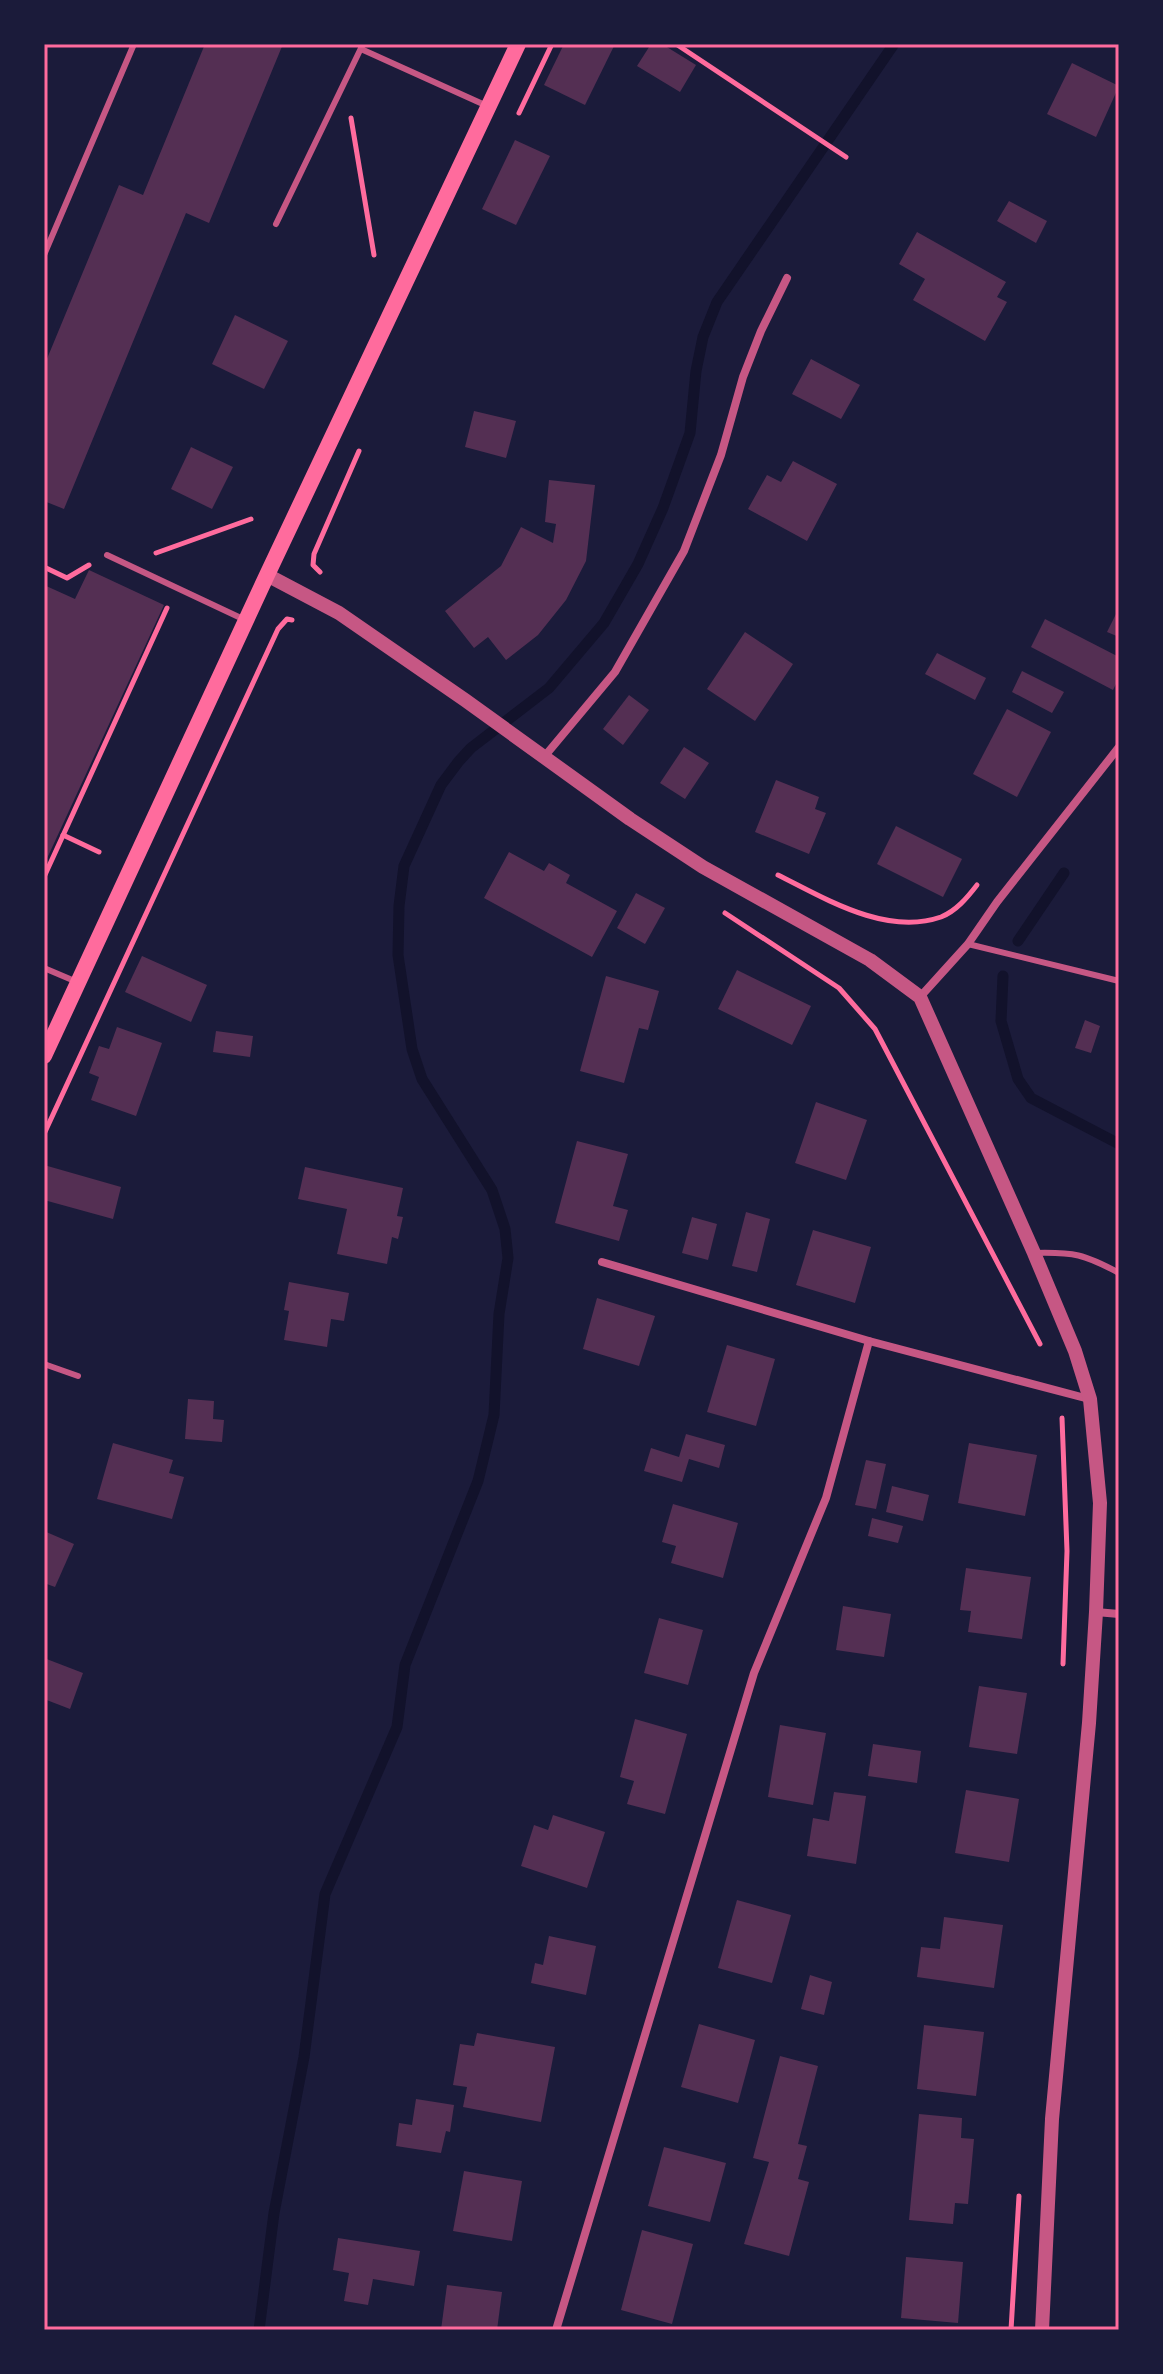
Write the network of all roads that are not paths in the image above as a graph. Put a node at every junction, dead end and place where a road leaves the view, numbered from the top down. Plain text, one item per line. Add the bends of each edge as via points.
1 (134, 44) edge
2 (518, 44) edge
3 (362, 47) edge
4 (488, 107) junction
5 (276, 224) dead end
6 (44, 255) edge
7 (787, 278) dead end
8 (107, 555) dead end
9 (267, 575) junction
10 (246, 620) junction
11 (1119, 747) edge
12 (544, 757) junction
13 (968, 944) junction
14 (44, 968) edge
15 (1119, 981) edge
16 (79, 983) junction
17 (920, 997) junction
18 (44, 1056) edge
19 (1034, 1253) junction
20 (602, 1262) dead end
21 (1119, 1273) edge
22 (869, 1341) junction
23 (44, 1364) edge
24 (78, 1376) dead end
25 (1090, 1399) junction
26 (1096, 1612) junction
27 (1119, 1614) edge
28 (556, 2330) edge
29 (1042, 2330) edge

1 - 6 lane
2 - 4 main road
3 - 4 lane
3 - 5 lane
4 - 9 main road
7 - 12 street via 743,377 721,455 684,551 615,672
8 - 10 lane
9 - 10 main road
9 - 12 street via 339,613
10 - 16 main road
11 - 13 street
12 - 17 street via 703,867 870,960
13 - 15 lane
13 - 17 street
14 - 16 lane
16 - 18 main road
17 - 19 street
19 - 21 lane via 1070,1252
19 - 25 street
20 - 22 street
22 - 25 street
22 - 28 street via 826,1498 754,1673
23 - 24 lane
25 - 26 street via 1100,1503
26 - 27 street
26 - 29 street via 1052,2119

